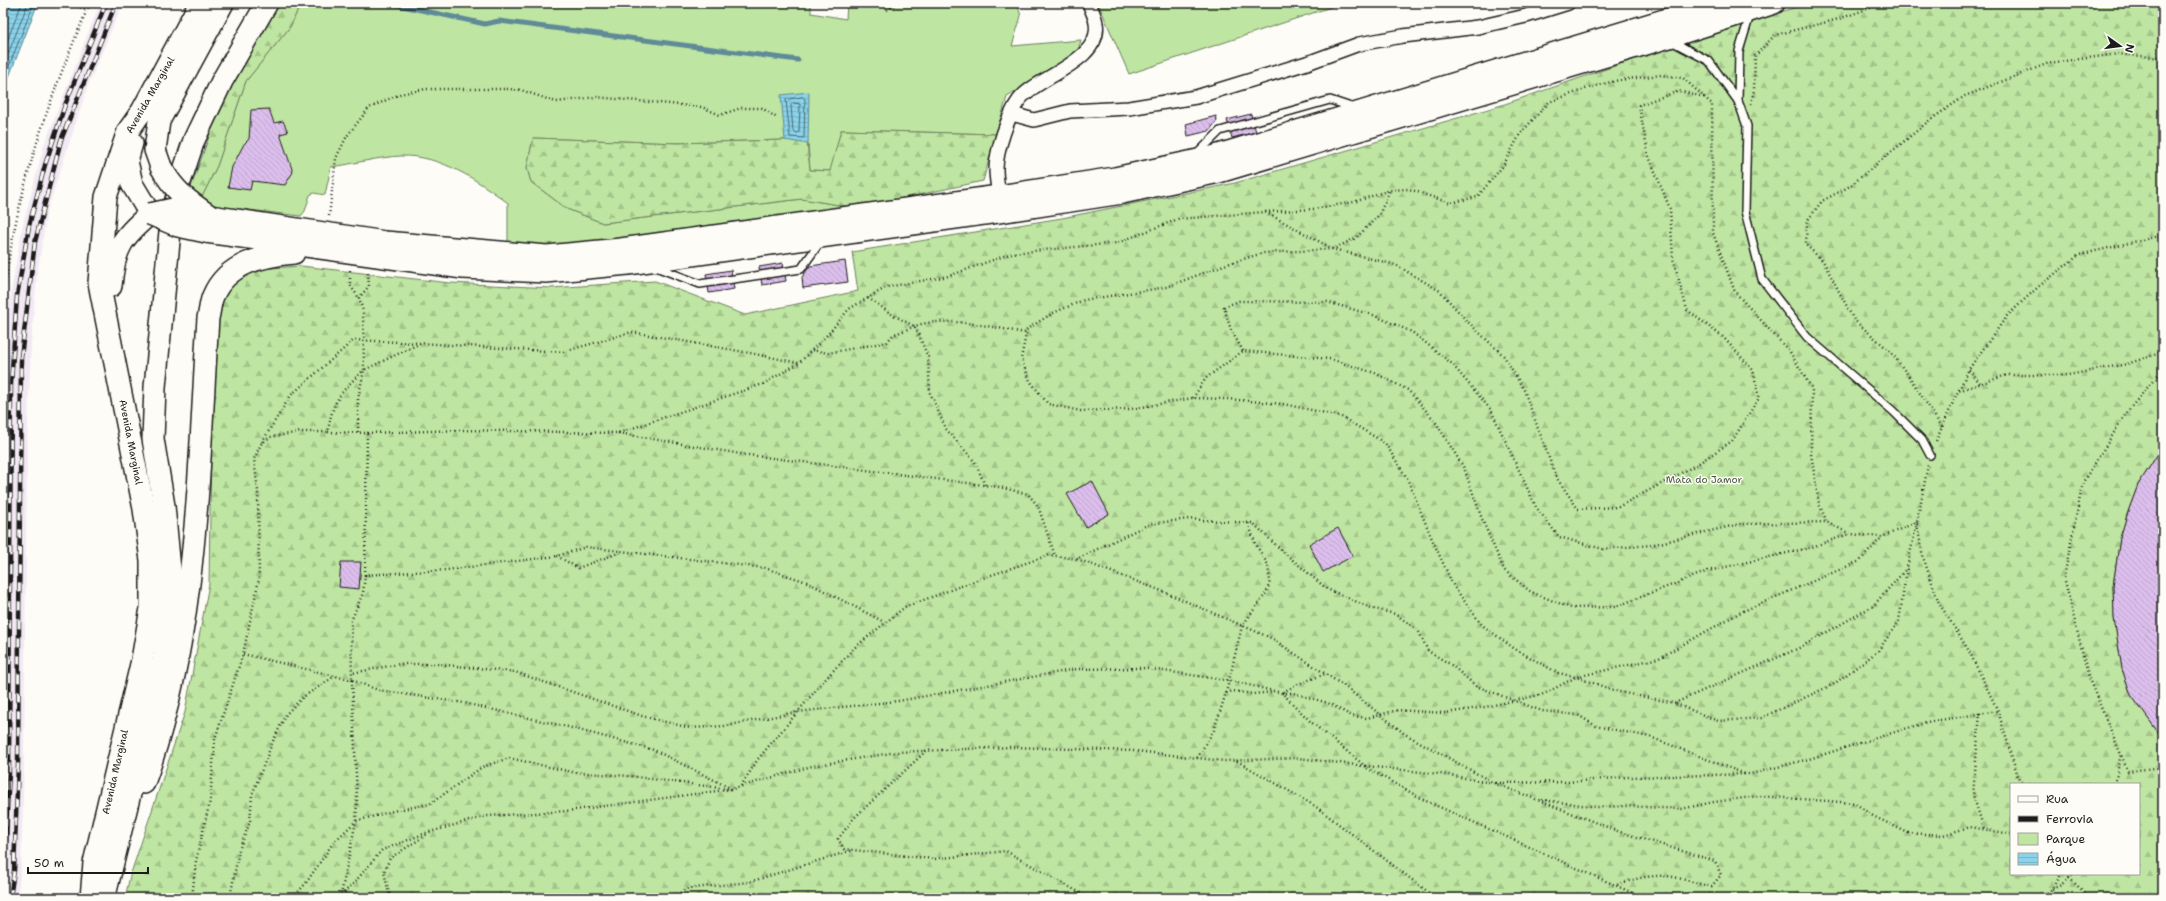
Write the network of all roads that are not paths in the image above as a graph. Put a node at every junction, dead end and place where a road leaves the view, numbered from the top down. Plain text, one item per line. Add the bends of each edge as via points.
1 (200, 3) edge
2 (223, 3) edge
3 (267, 3) edge
4 (1089, 3) edge
5 (1568, 3) edge
6 (1720, 3) edge
7 (1774, 3) edge
8 (1752, 10) junction
9 (1666, 38) junction
10 (1738, 101) junction
11 (142, 111) junction
12 (1012, 114) junction
13 (999, 196) junction
14 (146, 214) junction
15 (208, 224) junction
16 (824, 237) junction
17 (326, 242) junction
18 (645, 262) junction
19 (107, 320) junction
20 (1930, 455) road end
21 (101, 896) edge

1 - 11 main road, Avenida Marginal
2 - 15 main road, bridge via 159,121 155,150 170,184
3 - 21 main road, Avenida Marginal via 222,81 194,140 171,221 155,387 153,439 164,506 170,570 170,610 163,660
4 - 12 street via 1097,24 1094,42 1064,70 1029,90 1018,101
5 - 12 street via 1478,27 1359,44 1196,97 1129,108 1070,111 1034,120
6 - 13 main road via 1212,157 1115,178
7 - 8 main road
8 - 9 main road
8 - 10 lane via 1739,50
9 - 10 lane via 1709,61
9 - 16 main road via 1219,172 1114,194
10 - 20 lane via 1746,126 1745,211 1762,279 1807,338 1893,411 1922,440
11 - 14 main road via 127,161 132,184
11 - 19 main road, Avenida Marginal via 128,131 106,196 99,283
12 - 13 street via 1004,132 996,168
13 - 17 main road via 621,249 547,256 384,242
14 - 15 main road, bridge via 182,208
14 - 19 main road via 124,238 112,266
15 - 17 main road
16 - 18 main road
16 - 18 lane via 801,269 700,284
17 - 18 main road via 358,254 463,268 546,272
17 - 21 main road via 264,256 241,265 225,277 213,296 208,318 191,580 184,627 169,702 152,763
19 - 21 main road, Avenida Marginal via 144,509 151,560 151,608 142,660 94,863

